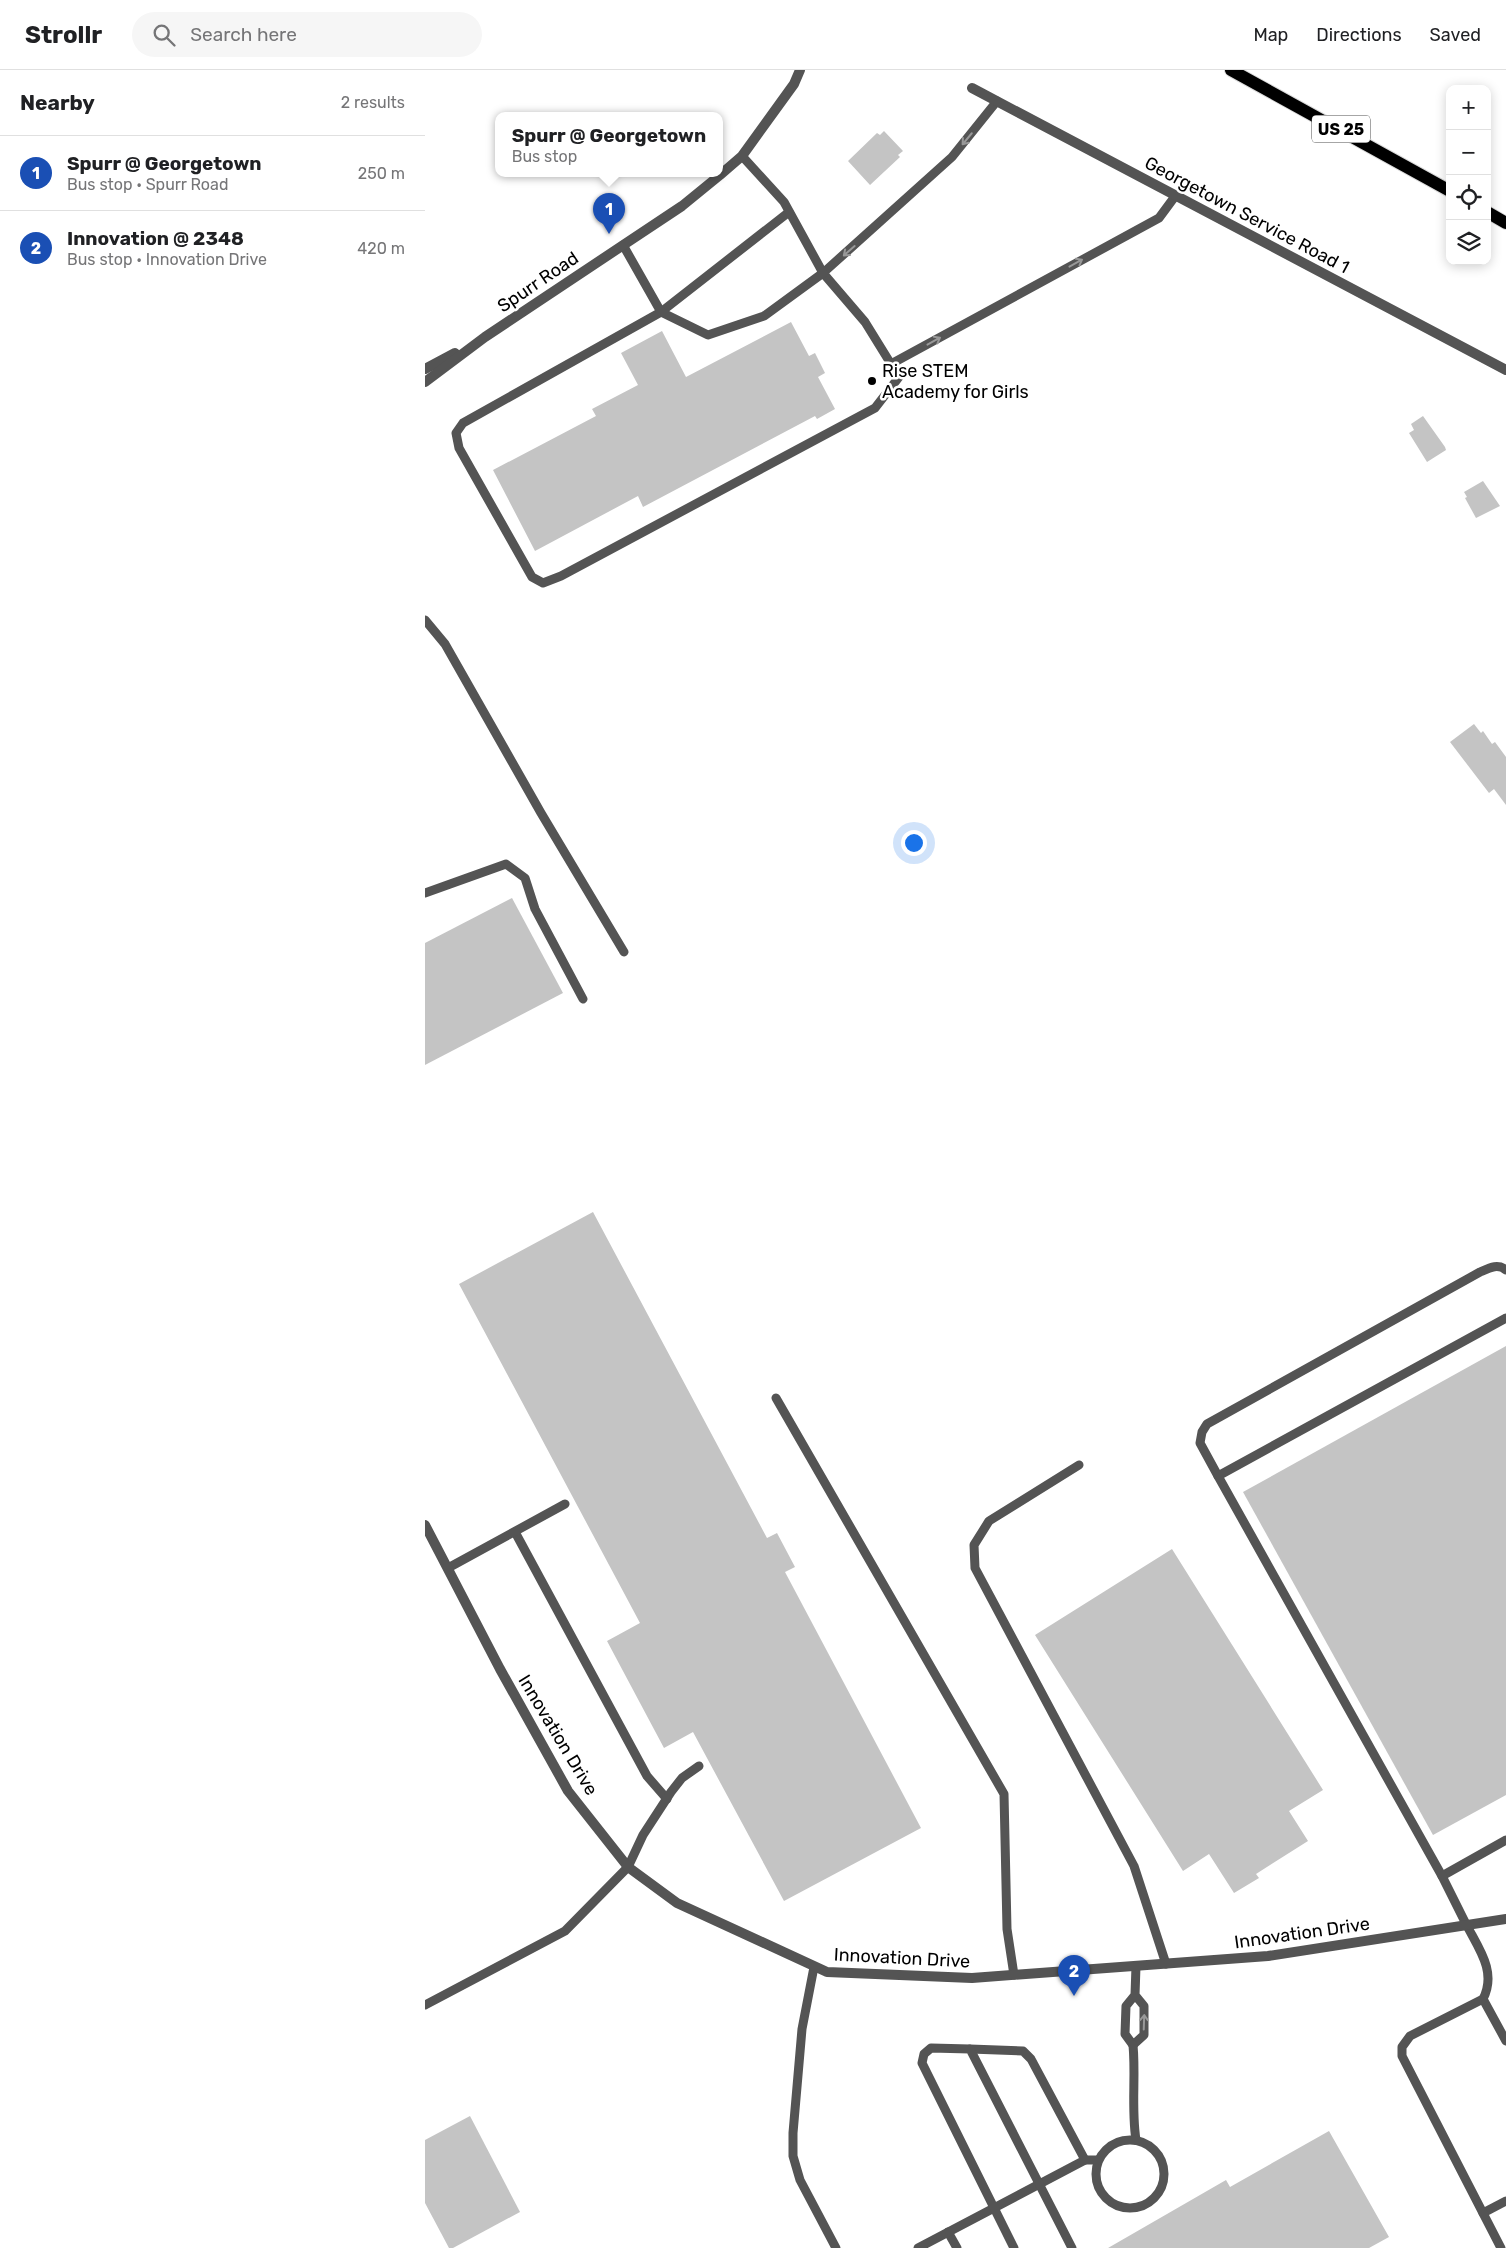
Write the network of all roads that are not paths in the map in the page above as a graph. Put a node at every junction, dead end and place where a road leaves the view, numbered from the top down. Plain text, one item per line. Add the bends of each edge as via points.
1 (800, 70) edge
2 (1231, 70) edge
3 (972, 88) dead end
4 (997, 101) junction
5 (742, 156) junction
6 (723, 172) edge
7 (717, 177) edge
8 (1446, 189) edge
9 (1176, 196) junction
10 (789, 212) junction
11 (1491, 214) edge
12 (1506, 223) edge
13 (623, 245) junction
14 (823, 273) junction
15 (661, 312) junction
16 (485, 337) junction
17 (891, 364) junction
18 (425, 369) edge
19 (1506, 370) edge
20 (425, 382) edge
21 (425, 620) edge
22 (425, 893) edge
23 (624, 952) dead end
24 (583, 999) dead end
25 (1506, 1270) edge
26 (1506, 1318) edge
27 (776, 1398) dead end
28 (1079, 1465) dead end
29 (1218, 1476) junction
30 (565, 1504) dead end
31 (425, 1525) edge
32 (515, 1532) junction
33 (448, 1568) junction
34 (699, 1766) dead end
35 (667, 1799) junction
36 (1506, 1840) edge
37 (628, 1867) junction
38 (1443, 1876) junction
39 (1506, 1920) edge
40 (1467, 1926) junction
41 (1166, 1964) junction
42 (1136, 1966) junction
43 (814, 1967) junction
44 (1014, 1975) junction
45 (1135, 1995) junction
46 (1483, 1999) junction
47 (425, 2005) edge
48 (1506, 2041) edge
49 (1133, 2045) junction
50 (970, 2049) junction
51 (1136, 2140) junction
52 (1085, 2160) junction
53 (1098, 2160) junction
54 (1039, 2184) junction
55 (1506, 2202) edge
56 (994, 2208) junction
57 (1483, 2213) junction
58 (948, 2232) junction
59 (836, 2248) edge
60 (918, 2248) edge
61 (957, 2248) edge
62 (1014, 2248) edge
63 (1072, 2248) edge
64 (1501, 2248) edge

1 - 5 street, Spurr Road via 794,84
2 - 8 main road, US 25
3 - 4 street, Georgetown Service Road 1
4 - 9 street, Georgetown Service Road 1
4 -> 14 lane via 952,157
5 - 6 street, Spurr Road
5 - 10 lane via 784,202
7 - 13 street, Spurr Road via 682,206
17 -> 9 lane via 1159,218
9 - 19 street, Georgetown Service Road 1
10 - 14 lane
10 - 15 lane
11 - 12 main road
13 - 15 lane
13 - 16 street, Spurr Road
14 - 15 lane via 764,316 708,335
14 - 17 lane via 865,322
15 - 17 lane via 463,422 456,433 459,448 532,577 543,583 875,408 899,377
16 - 18 street, Spurr Road
16 - 20 street, Spurr Road
21 - 23 lane via 450,652
22 - 24 lane via 506,864 525,878 535,909
25 - 29 lane via 1491,1267 1480,1272 1207,1424 1200,1442
26 - 29 lane
27 - 44 lane via 1003,1794 1007,1929
28 - 41 lane via 989,1521 974,1545 975,1568 1135,1866
29 - 38 lane
30 - 32 lane
31 - 33 street, Innovation Drive
32 - 33 lane
32 - 35 lane via 647,1776
33 - 37 street, Innovation Drive via 568,1791
34 - 35 lane via 682,1778
35 - 37 lane via 643,1835
36 - 38 lane
37 - 43 street, Innovation Drive via 677,1903
37 - 47 lane via 565,1932
38 - 40 lane
39 - 40 street, Innovation Drive
40 - 41 street, Innovation Drive via 1268,1956
40 - 46 lane via 1482,1951 1489,1976
41 - 42 street, Innovation Drive
42 - 44 street, Innovation Drive
42 - 45 lane
43 - 44 street, Innovation Drive via 827,1972 962,1978
43 - 59 lane via 803,2029 793,2156 800,2180
45 - 49 lane via 1126,2006 1125,2034
49 -> 45 lane via 1143,2035 1145,2006
46 - 48 lane
46 - 57 lane via 1410,2036 1402,2047 1402,2056
49 - 51 lane
50 - 52 lane via 1023,2052 1031,2059
50 - 54 lane
50 - 56 lane via 931,2048 924,2054 921,2064
51 - 53 lane via 1113,2143
51 - 53 lane via 1156,2151 1162,2161 1163,2184 1149,2203 1128,2209 1107,2201 1096,2182
52 - 53 lane
52 - 54 lane
54 - 56 lane
54 - 63 lane
55 - 57 lane
56 - 58 lane
56 - 62 lane
57 - 64 lane
58 - 60 lane
58 - 61 lane

